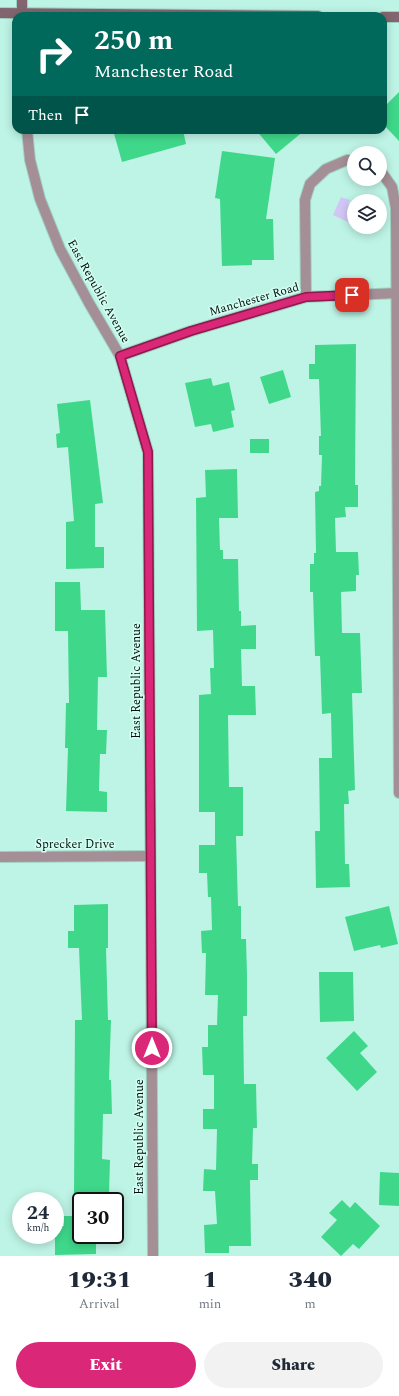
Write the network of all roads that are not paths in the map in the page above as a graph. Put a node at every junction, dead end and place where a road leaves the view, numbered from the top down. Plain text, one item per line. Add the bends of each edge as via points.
1 (22, 0) edge
2 (22, 12) edge
3 (0, 13) edge
4 (12, 14) edge
5 (387, 17) edge
6 (399, 17) edge
7 (27, 134) edge
8 (347, 160) edge
9 (387, 179) edge
10 (398, 293) edge
11 (306, 297) junction
12 (120, 356) junction
13 (399, 793) edge
14 (150, 856) junction
15 (0, 857) edge
16 (153, 1256) edge

1 - 2 main road
3 - 4 main road
5 - 6 main road
7 - 12 street, East Republic Avenue via 30,160 40,199 60,249
8 - 11 street via 326,168 310,184 305,200
9 - 10 street via 392,186 396,208
10 - 11 street, Manchester Road
10 - 13 street
11 - 12 street, Manchester Road via 191,331
12 - 14 street, East Republic Avenue via 148,452
14 - 15 street, Sprecker Drive
14 - 16 street, East Republic Avenue

